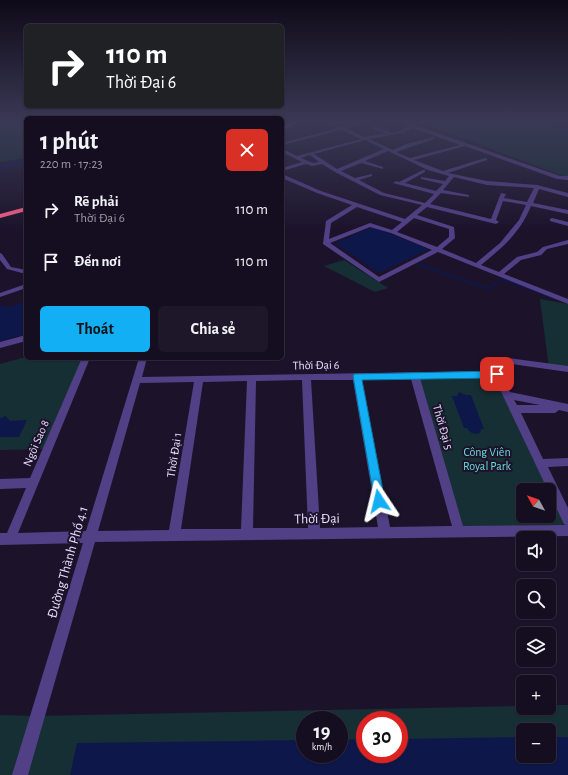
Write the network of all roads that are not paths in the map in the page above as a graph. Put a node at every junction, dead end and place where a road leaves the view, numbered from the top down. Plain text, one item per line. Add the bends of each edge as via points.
1 (300, 158) edge
2 (318, 158) edge
3 (369, 158) edge
4 (406, 158) edge
5 (416, 158) edge
6 (502, 158) edge
7 (485, 159) dead end
8 (409, 160) junction
9 (361, 161) junction
10 (306, 162) junction
11 (324, 162) junction
12 (381, 168) dead end
13 (284, 169) edge
14 (337, 171) junction
15 (423, 171) dead end
16 (442, 173) junction
17 (370, 175) dead end
18 (452, 176) junction
19 (284, 177) edge
20 (423, 178) dead end
21 (568, 178) edge
22 (355, 180) junction
23 (445, 183) junction
24 (502, 185) junction
25 (537, 187) junction
26 (438, 192) junction
27 (568, 195) edge
28 (467, 196) dead end
29 (502, 198) junction
30 (530, 204) junction
31 (356, 205) junction
32 (426, 206) junction
33 (24, 210) edge
34 (568, 212) edge
35 (0, 216) edge
36 (414, 216) junction
37 (552, 220) dead end
38 (406, 221) junction
39 (568, 224) edge
40 (393, 232) junction
41 (568, 242) edge
42 (325, 243) junction
43 (437, 250) junction
44 (0, 254) edge
45 (476, 266) junction
46 (9, 268) junction
47 (0, 272) edge
48 (24, 272) edge
49 (499, 275) junction
50 (24, 287) edge
51 (0, 295) edge
52 (568, 302) edge
53 (24, 339) edge
54 (0, 345) edge
55 (85, 360) edge
56 (142, 360) edge
57 (568, 369) edge
58 (497, 374) junction
59 (357, 376) junction
60 (415, 376) junction
61 (306, 377) junction
62 (252, 378) junction
63 (199, 379) junction
64 (136, 380) junction
65 (508, 395) junction
66 (568, 408) edge
67 (515, 409) junction
68 (541, 462) junction
69 (568, 462) edge
70 (33, 483) junction
71 (0, 484) edge
72 (568, 520) edge
73 (568, 530) edge
74 (385, 532) junction
75 (459, 532) junction
76 (314, 533) junction
77 (247, 534) junction
78 (174, 535) junction
79 (90, 536) junction
80 (5, 539) edge
81 (20, 775) edge

1 - 10 street
2 - 11 street
3 - 9 street
4 - 8 street
5 - 8 street
6 - 21 street via 559,178
7 - 16 street
8 - 16 street
9 - 12 street
9 - 14 street
10 - 11 street via 313,165
10 - 13 street
11 - 14 street
14 - 22 street
15 - 26 street via 398,184
16 - 18 street
17 - 22 street
18 - 23 street
18 - 24 street
19 - 31 street
20 - 23 street
22 - 32 street via 382,194
23 - 26 street
24 - 25 street
24 - 29 street
25 - 27 street
25 - 30 street
26 - 28 street
26 - 32 street
29 - 30 street
29 - 32 street via 495,221
30 - 34 street
30 - 45 street via 513,234
31 - 38 street
31 - 42 street via 328,222
32 - 36 street
33 - 35 highway
36 - 38 street
36 - 43 street via 452,228 452,238
37 - 39 street
38 - 40 street
40 - 42 street via 370,225
40 - 43 street
41 - 49 street via 545,248 539,254 519,258
42 - 43 street via 379,280
43 - 45 street
44 - 46 street
45 - 49 street
46 - 47 street
46 - 48 street
49 - 52 street
50 - 51 street
53 - 54 street
55 - 70 street, Ngôi Sao 8
56 - 64 street, Đường Thành Phố 4.1
57 - 58 street via 501,360
58 - 60 street, Thời Đại 6
58 - 65 street
59 - 60 street, Thời Đại 6
59 - 61 street, Thời Đại 6
59 - 74 street
60 - 75 street, Thời Đại 5
61 - 62 street, Thời Đại 6
61 - 76 street
62 - 63 street, Thời Đại 6
62 - 77 street
63 - 64 street, Thời Đại 6
63 - 78 street, Thời Đại 1
64 - 79 street, Đường Thành Phố 4.1
65 - 66 street
65 - 67 street
66 - 67 street
67 - 68 street
68 - 69 street
68 - 72 street
70 - 71 street
70 - 80 street, Ngôi Sao 8
73 - 75 street, Thời Đại
74 - 75 street, Thời Đại
74 - 76 street, Thời Đại
76 - 77 street, Thời Đại
77 - 78 street, Thời Đại
78 - 79 street, Thời Đại
79 - 80 street, Thời Đại
79 - 81 street, Đường Thành Phố 4.1

